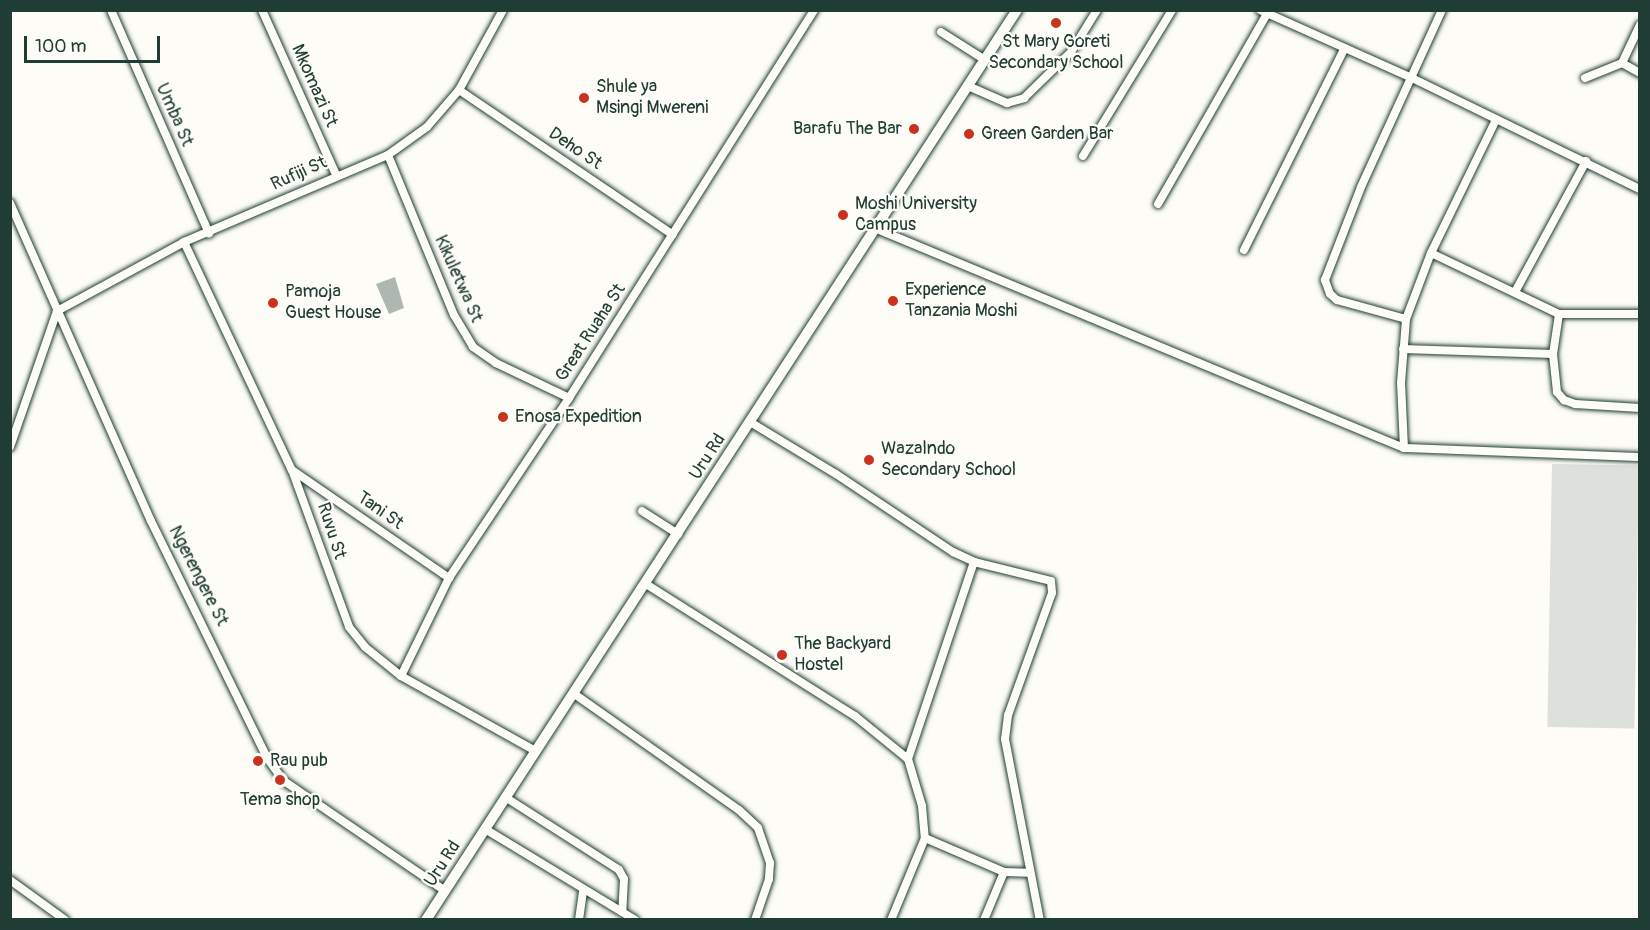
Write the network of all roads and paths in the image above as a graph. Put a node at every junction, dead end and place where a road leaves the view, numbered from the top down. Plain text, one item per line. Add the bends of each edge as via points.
1 (111, 10) edge
2 (262, 10) edge
3 (503, 10) edge
4 (814, 10) edge
5 (1017, 10) edge
6 (1097, 10) edge
7 (1172, 10) edge
8 (1442, 10) edge
9 (1264, 12) edge
10 (1640, 25) edge
11 (941, 32) dead end
12 (1344, 49) junction
13 (985, 60) junction
14 (1622, 63) junction
15 (1640, 74) edge
16 (1413, 78) junction
17 (1585, 78) dead end
18 (968, 86) junction
19 (459, 90) junction
20 (1496, 120) junction
21 (388, 155) junction
22 (1083, 156) dead end
23 (1586, 161) junction
24 (336, 175) junction
25 (1640, 189) edge
26 (10, 203) edge
27 (1158, 204) dead end
28 (877, 229) junction
29 (209, 233) junction
30 (673, 236) junction
31 (184, 242) junction
32 (1244, 250) dead end
33 (1431, 253) junction
34 (1515, 292) junction
35 (57, 310) junction
36 (1559, 314) junction
37 (1640, 314) edge
38 (1406, 319) junction
39 (1403, 349) junction
40 (1553, 354) junction
41 (569, 398) junction
42 (1640, 408) edge
43 (750, 422) junction
44 (10, 447) edge
45 (1404, 448) junction
46 (1640, 457) edge
47 (292, 470) junction
48 (642, 511) dead end
49 (678, 534) junction
50 (974, 562) junction
51 (448, 578) junction
52 (646, 584) junction
53 (401, 676) junction
54 (573, 693) junction
55 (536, 751) junction
56 (908, 759) junction
57 (505, 797) junction
58 (485, 829) junction
59 (925, 838) junction
60 (1004, 872) junction
61 (1029, 873) junction
62 (10, 880) edge
63 (445, 891) junction
64 (582, 891) junction
65 (622, 912) junction
66 (65, 920) edge
67 (426, 920) edge
68 (579, 920) edge
69 (635, 920) edge
70 (755, 920) edge
71 (891, 920) edge
72 (984, 920) edge
73 (1040, 920) edge

1 - 29 street, Umba St
2 - 24 street, Mkomazi St
3 - 19 street, Rufiji St
4 - 30 street, Great Ruaha St
5 - 13 street, Uru Rd
6 - 18 street via 1071,52 1024,98 1007,103
7 - 22 street
8 - 16 street
9 - 12 street
9 - 27 street
10 - 14 street
11 - 13 street
12 - 16 street
12 - 32 street
13 - 18 street, Uru Rd
14 - 15 street
14 - 17 street
16 - 20 street
16 - 38 street via 1361,187 1325,280 1337,300
18 - 28 street, Uru Rd
19 - 21 street, Rufiji St via 427,127
19 - 30 street, Deho St
20 - 23 street
20 - 33 street
21 - 24 street, Rufiji St
21 - 41 street, Kikuletwa St via 454,315 472,347
23 - 25 street
23 - 34 street
24 - 29 street, Rufiji St
26 - 35 street, Ngerengere St
28 - 43 street, Uru Rd
28 - 45 street
29 - 31 street, Rufiji St
30 - 41 street, Great Ruaha St
31 - 35 street, Rufiji St
31 - 47 street, Ruvu St
33 - 34 street
33 - 38 street
34 - 36 street
35 - 44 street
35 - 63 street, Ngerengere St via 151,521 267,758 284,781
36 - 37 street
36 - 40 street
38 - 39 street
39 - 40 street
39 - 45 street
40 - 42 street via 1557,392 1564,400
41 - 51 street, Great Ruaha St
43 - 49 street, Uru Rd
43 - 50 street
45 - 46 street
47 - 51 street, Tani St
47 - 53 street, Ruvu St via 349,627 365,647
48 - 49 street
49 - 52 street, Uru Rd
50 - 56 street
50 - 61 street via 1039,575 1053,586 1008,715 1005,739
51 - 53 street, Great Ruaha St
52 - 54 street, Uru Rd
52 - 56 street via 855,716
53 - 55 street, Ruvu St
54 - 55 street, Uru Rd
54 - 70 street via 739,810 758,828 770,862 769,879
55 - 57 street, Uru Rd
56 - 59 street via 922,806
57 - 58 street, Uru Rd
57 - 65 street via 619,870 624,879
58 - 63 street, Uru Rd
58 - 64 street
59 - 60 street
59 - 71 street
60 - 61 street
60 - 72 street
61 - 73 street
62 - 66 street
63 - 67 street, Uru Rd
64 - 65 street
64 - 68 street
65 - 69 street

